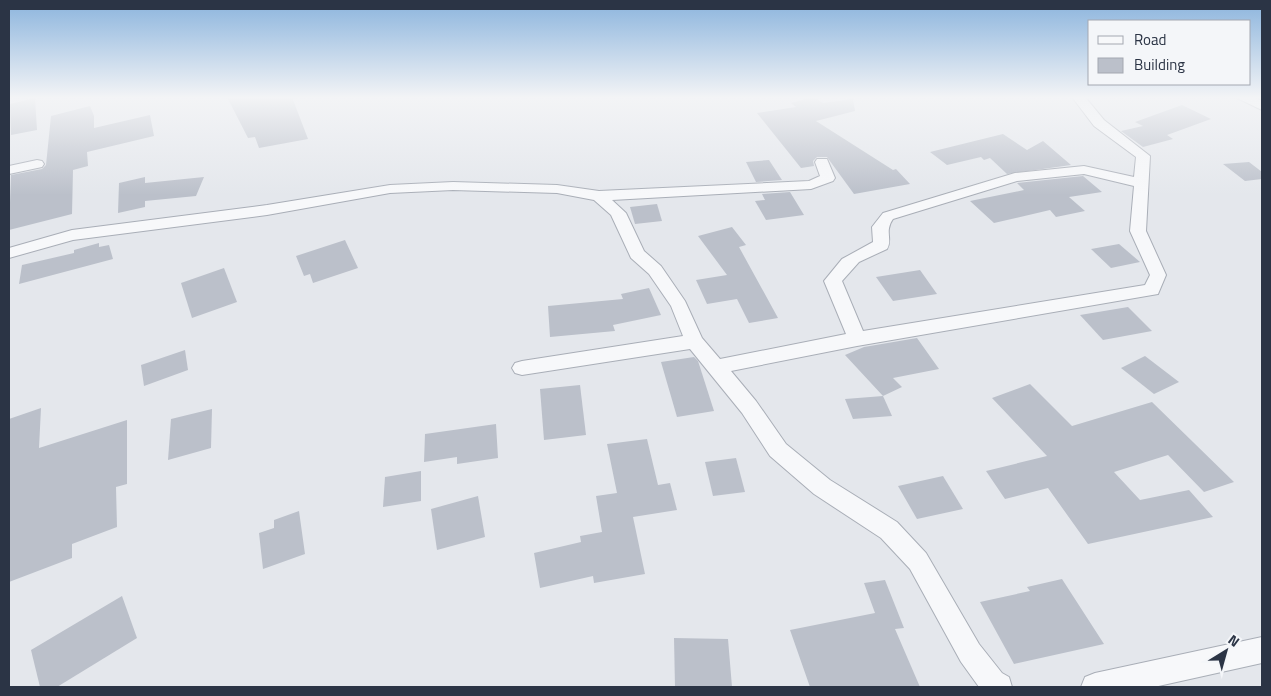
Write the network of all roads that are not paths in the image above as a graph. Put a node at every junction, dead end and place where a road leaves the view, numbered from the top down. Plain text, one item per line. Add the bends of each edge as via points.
1 (1108, 129) edge
2 (822, 162) dead end
3 (37, 164) dead end
4 (9, 170) edge
5 (1141, 183) junction
6 (599, 196) junction
7 (9, 253) edge
8 (857, 339) junction
9 (694, 341) junction
10 (716, 367) junction
11 (522, 368) dead end
12 (1262, 650) edge
13 (999, 687) edge
14 (1095, 687) edge

1 - 5 street via 1143,156
2 - 6 street via 828,178 811,185
3 - 4 street
5 - 8 street via 1138,231 1158,275 1152,290
5 - 8 street via 1084,170 1015,177 888,216 880,227 880,245 842,265 833,281
6 - 7 street via 557,189 452,186 390,189 267,210 72,235
6 - 9 street via 618,213 637,254 655,270 679,305
8 - 10 street
9 - 10 street
9 - 11 street
10 - 13 street via 749,406 778,450 822,487 889,530 918,561 970,652 992,683
12 - 14 street

